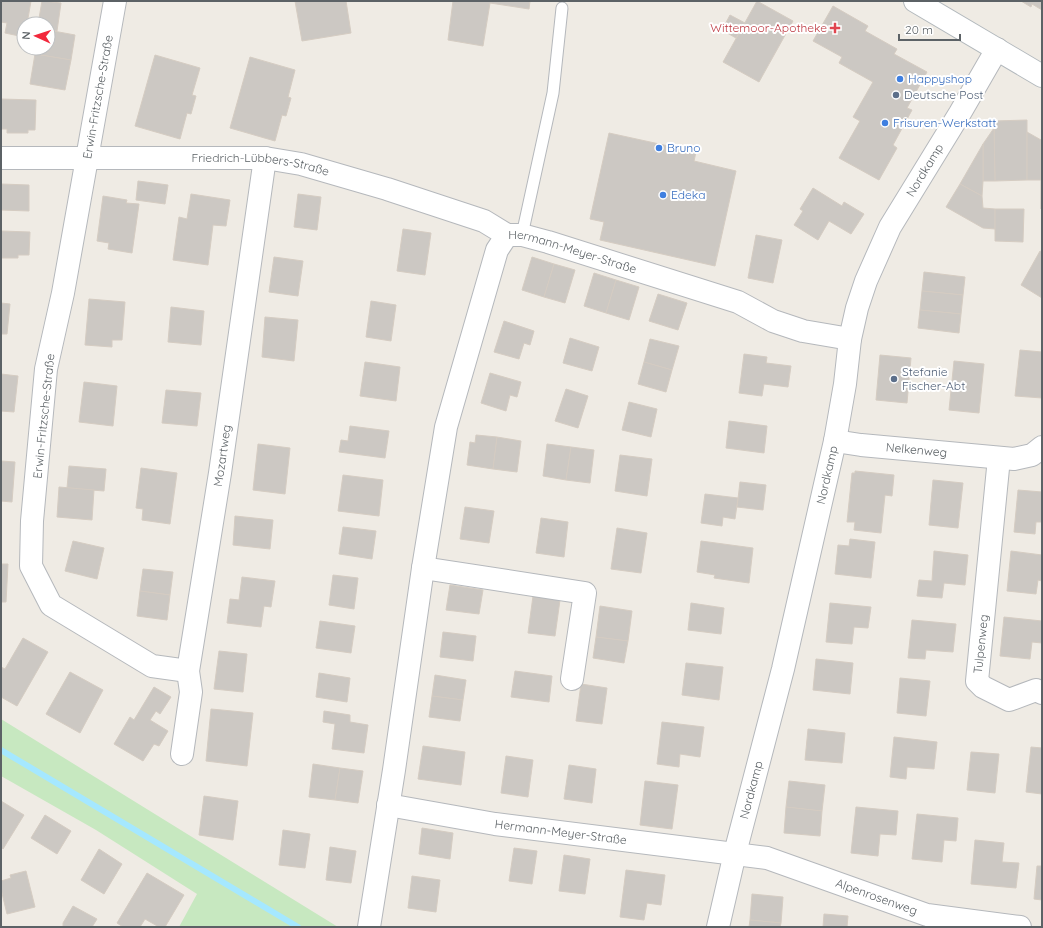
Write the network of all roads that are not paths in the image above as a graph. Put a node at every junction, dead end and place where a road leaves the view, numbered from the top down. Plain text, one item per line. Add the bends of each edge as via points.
1 (115, 1) edge
2 (915, 1) edge
3 (562, 8) dead end
4 (997, 49) junction
5 (1042, 76) edge
6 (1, 158) edge
7 (87, 158) junction
8 (265, 158) junction
9 (514, 235) junction
10 (850, 340) junction
11 (835, 441) junction
12 (1042, 447) edge
13 (999, 458) junction
14 (423, 568) junction
15 (188, 671) junction
16 (572, 679) dead end
17 (1042, 694) edge
18 (182, 754) dead end
19 (388, 805) junction
20 (735, 853) junction
21 (369, 927) edge
22 (718, 927) edge
23 (1020, 927) edge

1 - 7 street, Erwin-Fritzsche-Straße
2 - 4 street
3 - 9 lane via 553,93
4 - 5 street
4 - 10 street, Nordkamp via 890,227 866,281
6 - 7 street, Friedrich-Lübbers-Straße
7 - 8 street, Friedrich-Lübbers-Straße
7 - 15 street, Erwin-Fritzsche-Straße via 63,293 46,369 31,535 31,566 52,605 152,666
8 - 9 street, Friedrich-Lübbers-Straße via 301,164 387,189 484,221
8 - 15 street, Mozartweg via 220,473
9 - 10 street, Hermann-Meyer-Straße via 548,242 738,302 773,322
9 - 14 street, Hermann-Meyer-Straße via 497,250 446,427
10 - 11 street, Nordkamp
11 - 13 street, Nelkenweg
11 - 20 street, Nordkamp via 783,669
12 - 13 street, Nelkenweg via 1032,455 1014,459
13 - 17 street, Tulpenweg via 977,681 983,687 1009,700 1036,690
14 - 16 street via 585,592
14 - 19 street, Hermann-Meyer-Straße
15 - 18 street, Mozartweg via 191,692
19 - 20 street, Hermann-Meyer-Straße via 495,824
19 - 21 street, Hermann-Meyer-Straße
20 - 22 street, Nordkamp
20 - 23 street, Alpenrosenweg via 767,858 927,915

